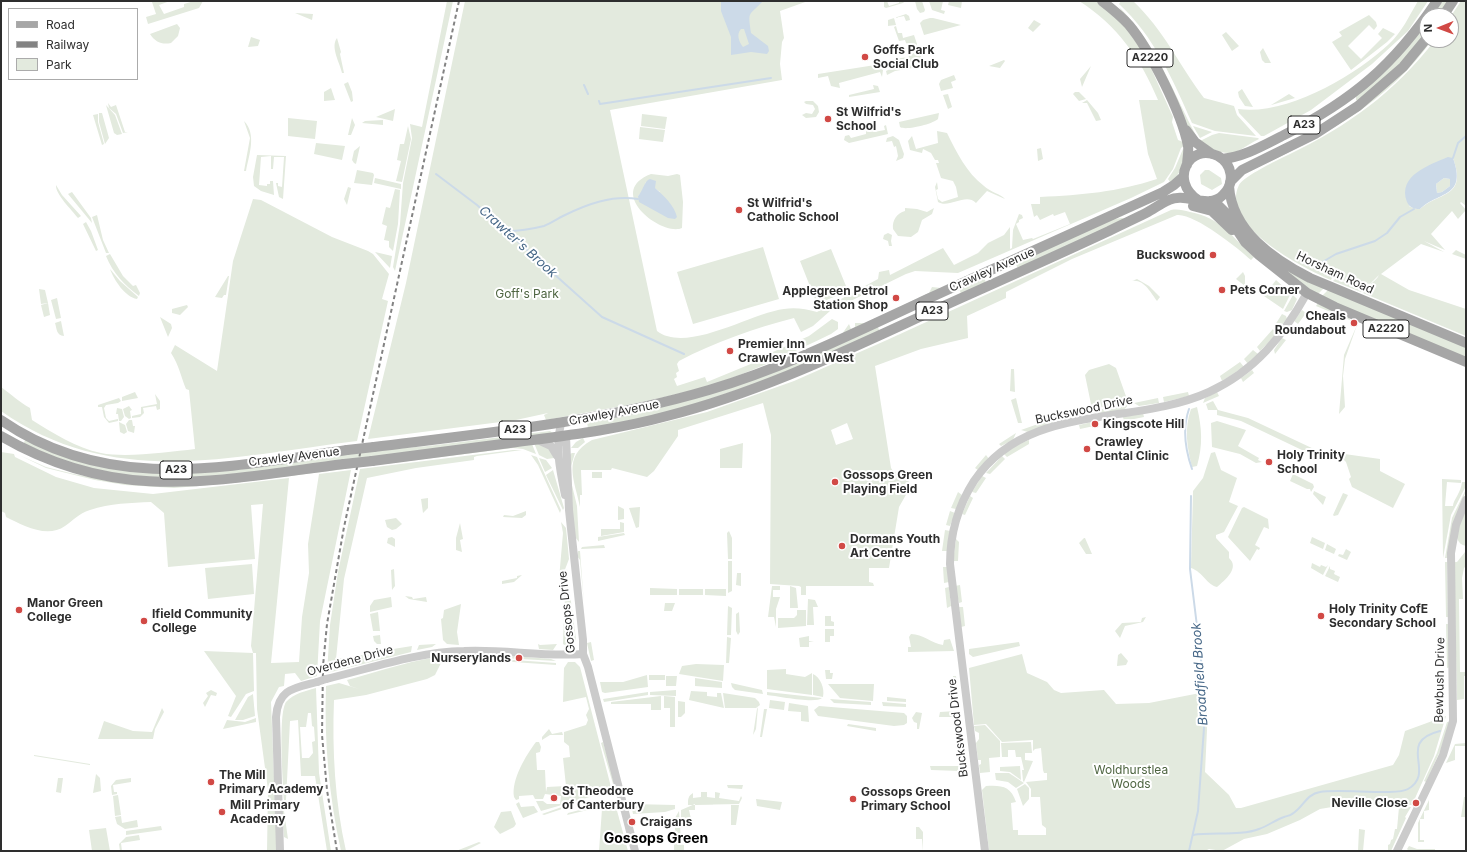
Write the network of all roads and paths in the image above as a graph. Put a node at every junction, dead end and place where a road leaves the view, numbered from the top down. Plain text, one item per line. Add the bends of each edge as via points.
1 (1102, 1) edge
2 (1437, 1) edge
3 (1419, 48) edge
4 (1180, 122) junction
5 (1212, 154) junction
6 (1222, 159) junction
7 (1187, 165) junction
8 (1183, 177) junction
9 (1230, 184) junction
10 (1198, 200) junction
11 (1210, 201) junction
12 (1148, 212) junction
13 (1245, 242) junction
14 (1307, 292) junction
15 (1466, 343) edge
16 (1466, 362) edge
17 (1, 420) edge
18 (12, 427) junction
19 (561, 431) junction
20 (1, 433) edge
21 (536, 440) junction
22 (558, 457) junction
23 (1466, 500) edge
24 (569, 510) junction
25 (583, 654) junction
26 (280, 851) edge
27 (635, 851) edge
28 (985, 851) edge
29 (1397, 851) edge

1 - 4 main road, A2220 via 1134,31 1158,71
2 - 6 main road, A23 via 1396,55 1345,100 1316,119 1264,145 1235,157
3 - 9 main road, A23 via 1403,67 1358,106 1315,134 1242,170
4 - 5 main road, A2220 via 1195,142
4 - 7 main road, A2220 via 1188,145
5 - 6 main road
5 - 7 main road via 1196,156
6 - 9 main road via 1230,169
7 - 8 main road
8 - 10 main road via 1188,192
8 - 19 main road, Crawley Avenue / A23 via 1163,192 808,354 710,389 618,412
9 - 11 main road via 1222,196
9 - 15 main road, Horsham Road / A2220 via 1233,209 1242,224 1260,246 1287,265 1310,278
10 - 11 main road
10 - 12 main road, Crawley Avenue / A23 via 1174,198
11 - 13 main road, Horsham Road / A2220 via 1225,212
12 - 13 main road, A2220 via 1179,204 1206,208 1216,214
12 - 19 main road, Crawley Avenue / A23 via 838,355 759,387 667,416
13 - 14 main road, Horsham Road / A2220 via 1273,268
14 - 16 main road, Horsham Road / A2220 via 1335,307
14 - 28 street, Buckswood Drive via 1276,341 1254,364 1234,379 1181,402 1067,423 1032,433 998,455 984,468 970,488 954,524 950,564
17 - 18 main road, Crawley Avenue / A23
18 - 19 main road, Crawley Avenue / A23, bridge via 70,454 116,466 148,469 197,469 469,435
18 - 20 main road
19 - 21 main road, Crawley Avenue / A23
19 - 22 street
19 - 24 street, Gossops Drive
20 - 21 main road, Crawley Avenue / A23, bridge via 39,456 69,468 112,478 148,482 203,481
21 - 22 street via 551,446
22 - 24 street
23 - 29 street, Bewbush Drive via 1456,525 1451,553 1453,721 1443,756
24 - 25 street, Gossops Drive
25 - 26 street, Overdene Drive, bridge via 546,655 471,650 441,652 407,658 288,691 278,703 276,717
25 - 27 street, Gossops Drive

